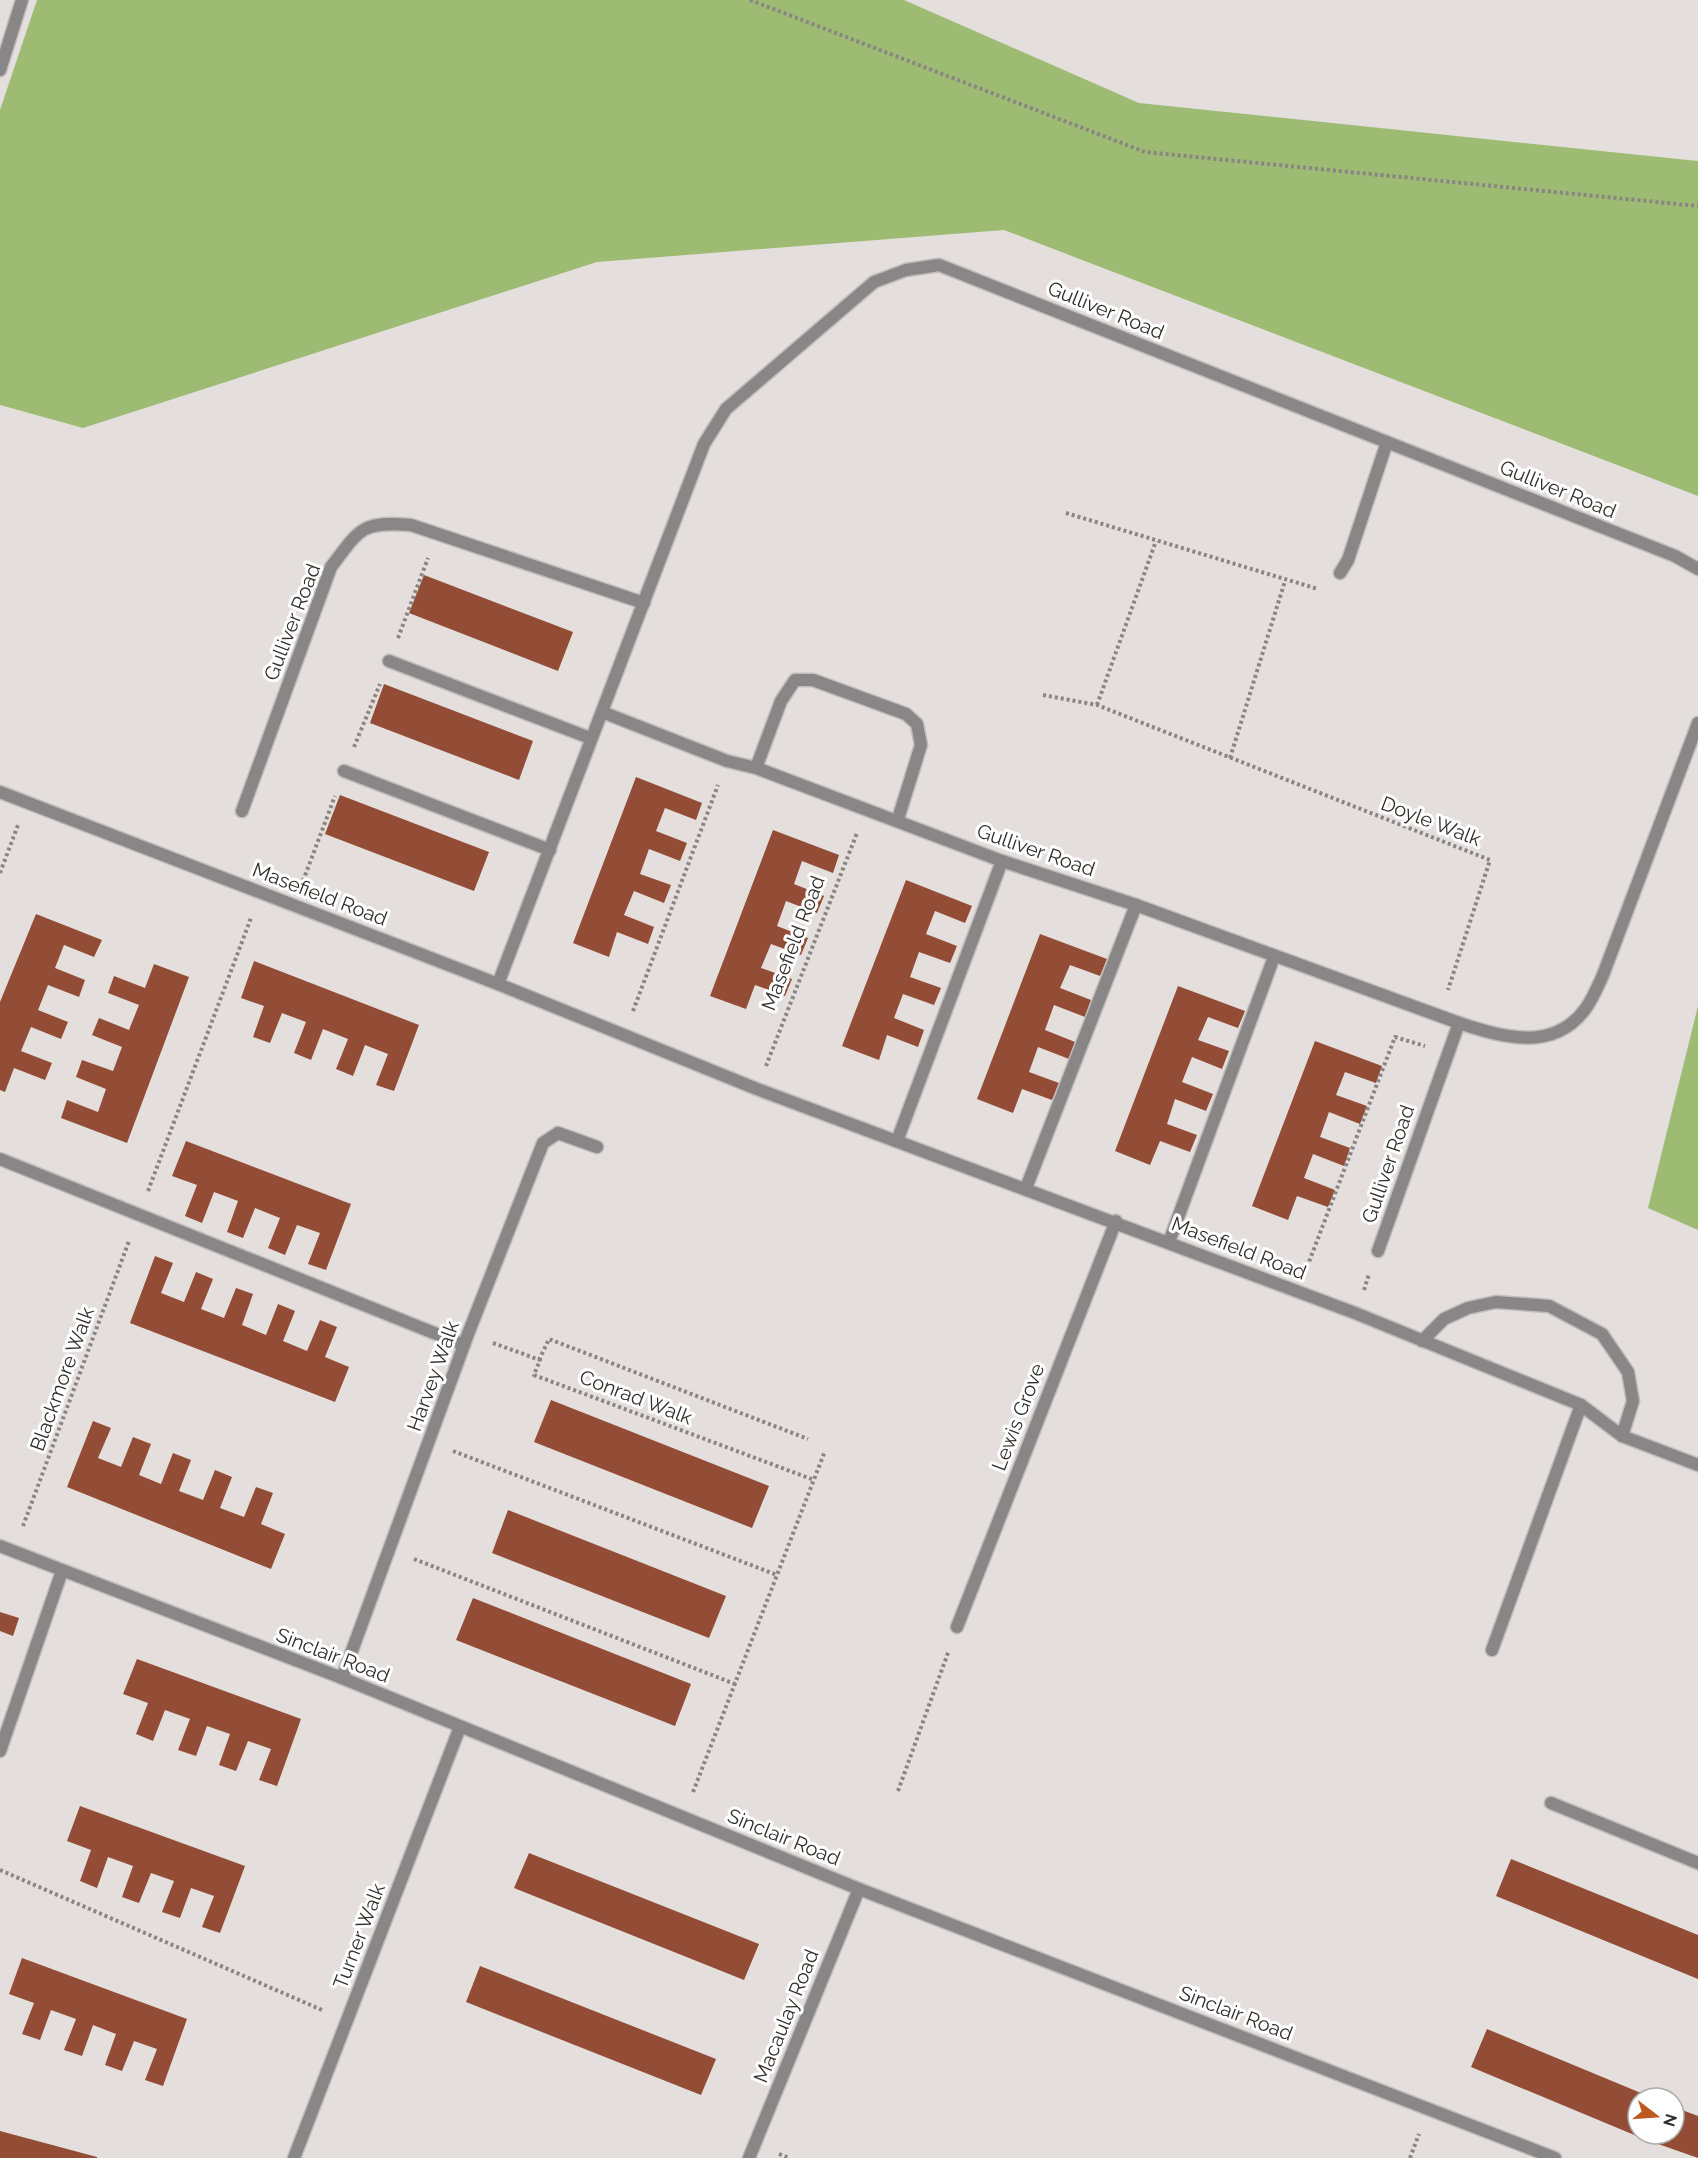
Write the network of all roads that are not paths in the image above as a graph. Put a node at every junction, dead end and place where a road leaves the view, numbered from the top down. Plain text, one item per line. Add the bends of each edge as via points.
1 (22, 0) edge
2 (0, 70) edge
3 (1387, 442) junction
4 (1698, 568) edge
5 (1340, 573) dead end
6 (644, 603) junction
7 (389, 661) road end
8 (602, 712) junction
9 (1698, 723) edge
10 (590, 738) junction
11 (756, 768) junction
12 (345, 771) road end
13 (0, 792) edge
14 (243, 811) dead end
15 (898, 819) junction
16 (550, 850) junction
17 (1002, 861) junction
18 (1137, 905) junction
19 (1274, 957) junction
20 (498, 984) junction
21 (1459, 1023) junction
22 (897, 1141) junction
23 (597, 1147) dead end
24 (0, 1159) edge
25 (1026, 1188) junction
26 (1116, 1221) junction
27 (1169, 1242) junction
28 (1378, 1251) road end
29 (466, 1340) junction
30 (1422, 1341) junction
31 (1581, 1405) junction
32 (1622, 1436) junction
33 (1698, 1465) edge
34 (0, 1546) edge
35 (63, 1572) junction
36 (957, 1627) road end
37 (1492, 1650) dead end
38 (342, 1678) junction
39 (460, 1727) junction
40 (0, 1750) edge
41 (1551, 1803) dead end
42 (1698, 1863) edge
43 (859, 1889) junction
44 (294, 2158) edge
45 (749, 2158) edge
46 (1555, 2158) edge

1 - 2 street
3 - 4 street, Gulliver Road
3 - 5 street via 1348,560
3 - 6 street, Gulliver Road via 939,265 906,270 874,282 726,409 704,444
6 - 8 street, Gulliver Road
6 - 14 street, Gulliver Road via 411,525 379,523 356,535 332,567
7 - 10 street
8 - 10 street, Gulliver Road
8 - 11 street, Gulliver Road via 727,761
9 - 21 street, Gulliver Road via 1603,975 1585,1009 1562,1030 1534,1038 1503,1037
10 - 16 street, Gulliver Road
11 - 15 street, Gulliver Road via 866,811
11 - 15 street via 781,701 795,680 813,680 906,714 917,724 921,745
12 - 16 street
13 - 20 street, Masefield Road
15 - 17 street, Gulliver Road
16 - 20 street, Gulliver Road
17 - 18 street, Gulliver Road
17 - 22 street
18 - 19 street, Gulliver Road
18 - 25 street
19 - 21 street, Gulliver Road
19 - 27 street
20 - 22 street, Masefield Road
21 - 28 street, Gulliver Road
22 - 25 street, Masefield Road
23 - 29 street, Harvey Walk via 558,1133 543,1143
24 - 29 street
25 - 26 street, Masefield Road
26 - 27 street, Masefield Road
26 - 36 street, Lewis Grove
27 - 30 street, Masefield Road
29 - 38 street, Harvey Walk
30 - 31 street, Masefield Road
30 - 32 street via 1444,1319 1468,1308 1496,1302 1549,1306 1602,1334 1628,1372 1633,1401
31 - 32 street, Masefield Road
31 - 37 street
32 - 33 street, Masefield Road
34 - 35 street, Sinclair Road
35 - 38 street, Sinclair Road
35 - 40 street
38 - 39 street, Sinclair Road
39 - 43 street, Sinclair Road
39 - 44 street, Turner Walk
41 - 42 street
43 - 45 street, Macaulay Road
43 - 46 street, Sinclair Road

